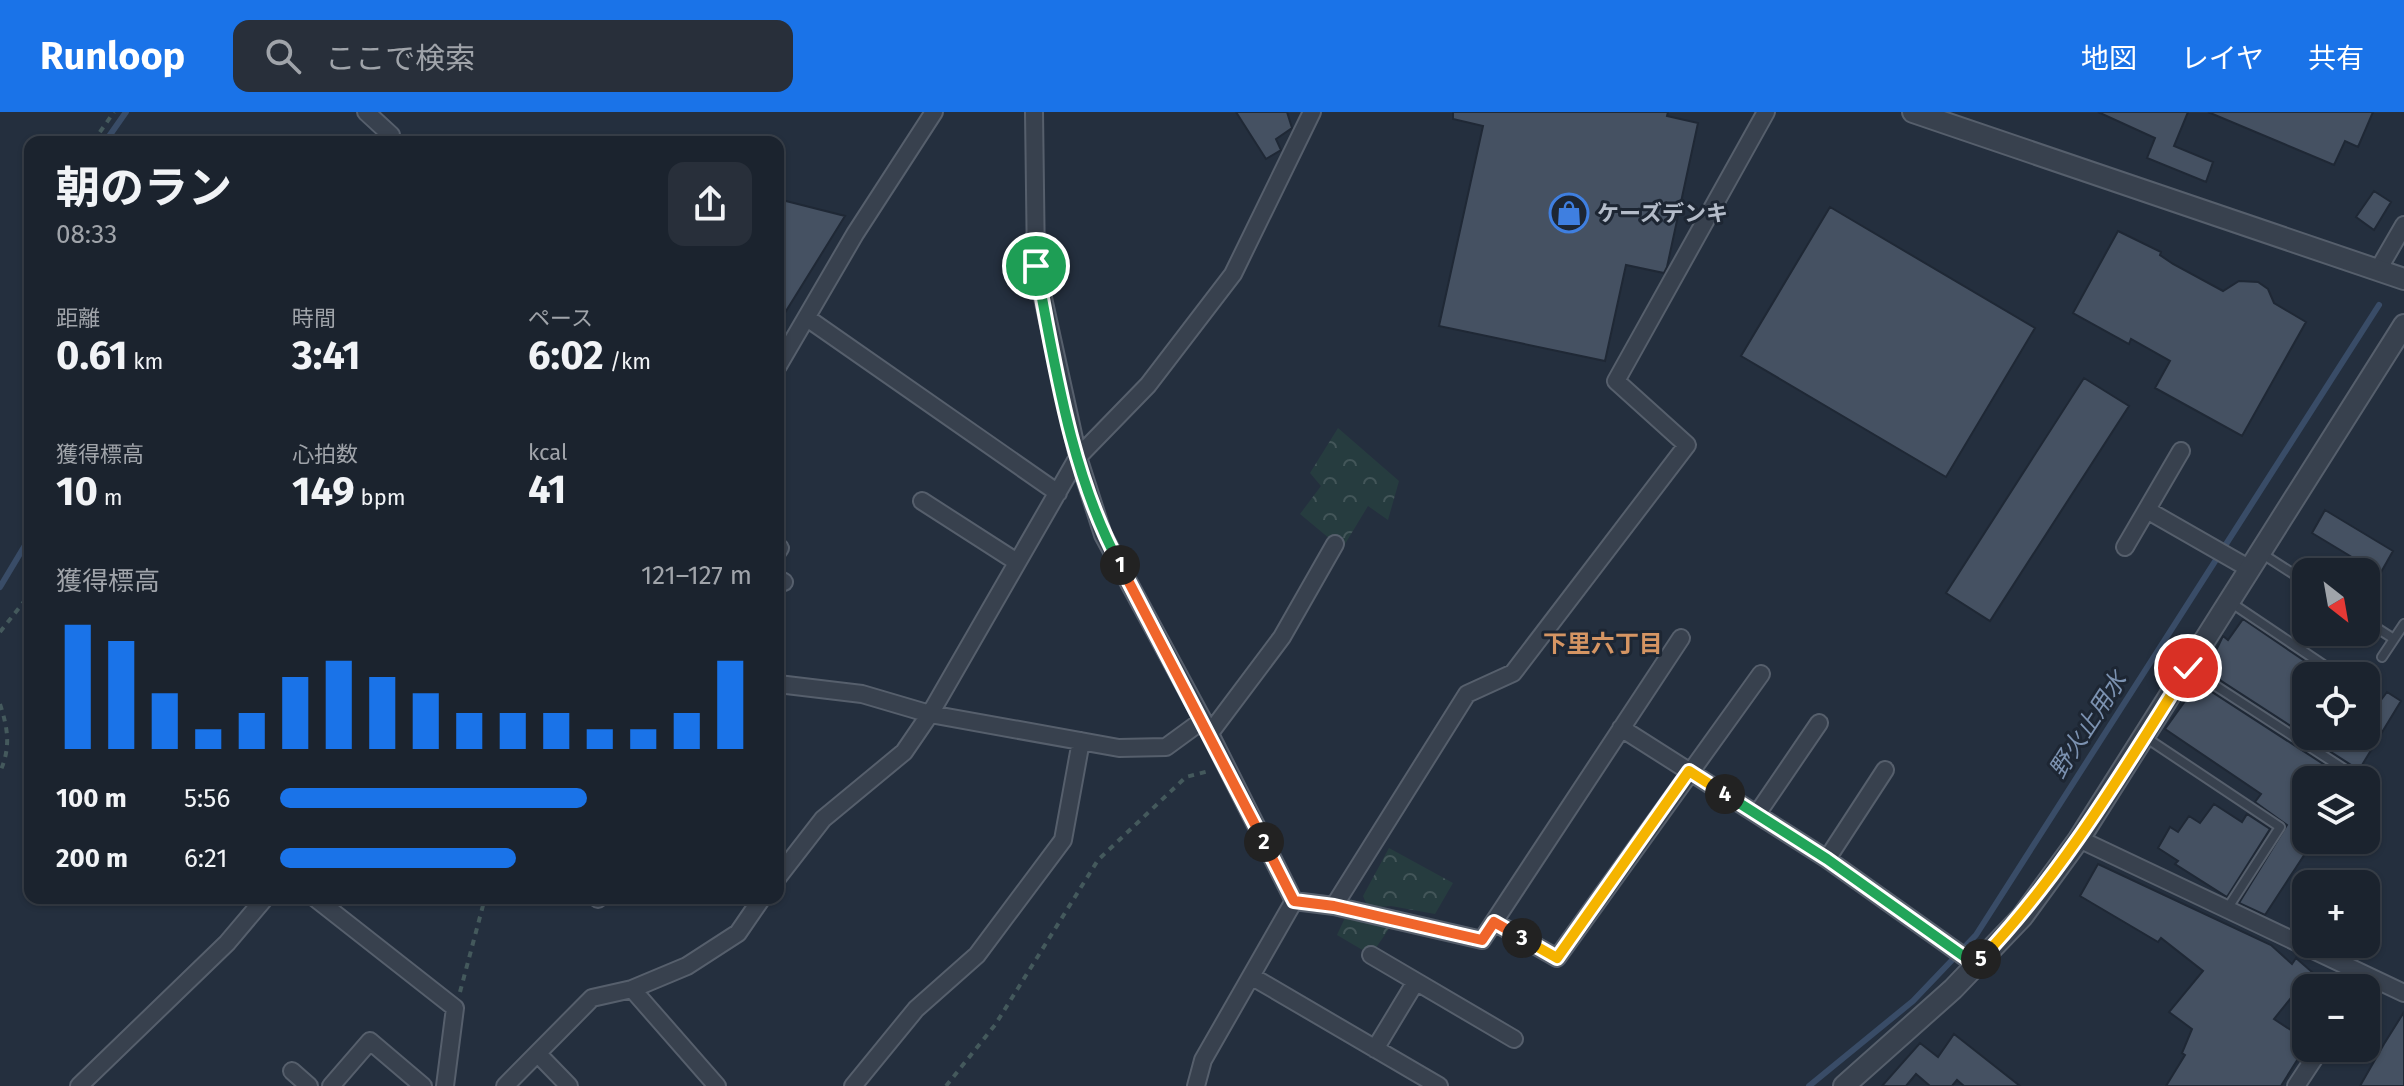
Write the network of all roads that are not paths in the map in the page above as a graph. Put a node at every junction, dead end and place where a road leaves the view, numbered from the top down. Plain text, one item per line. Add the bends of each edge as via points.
1 (366, 112) edge
2 (934, 112) edge
3 (1034, 112) edge
4 (1312, 112) edge
5 (1766, 112) edge
6 (1913, 112) edge
7 (391, 136) edge
8 (2404, 225) edge
9 (2378, 270) junction
10 (2404, 279) edge
11 (807, 318) junction
12 (2404, 325) edge
13 (784, 356) edge
14 (2181, 451) dead end
15 (1078, 457) junction
16 (1058, 493) junction
17 (922, 501) dead end
18 (2147, 510) junction
19 (1335, 544) dead end
20 (2125, 547) dead end
21 (2248, 560) junction
22 (1017, 562) junction
23 (2292, 577) edge
24 (2229, 602) junction
25 (2404, 624) edge
26 (2380, 630) edge
27 (1681, 638) dead end
28 (2394, 639) junction
29 (2382, 657) dead end
30 (2319, 662) edge
31 (2188, 668) junction
32 (1761, 674) dead end
33 (784, 685) edge
34 (930, 714) junction
35 (1819, 723) dead end
36 (1206, 727) junction
37 (1621, 728) junction
38 (2144, 737) junction
39 (1081, 741) junction
40 (2339, 766) edge
41 (1885, 770) dead end
42 (1689, 771) junction
43 (1757, 814) junction
44 (2079, 839) junction
45 (1827, 859) junction
46 (784, 869) edge
47 (1294, 901) junction
48 (260, 904) edge
49 (323, 904) edge
50 (758, 904) edge
51 (1334, 906) junction
52 (2227, 909) junction
53 (1494, 922) junction
54 (1371, 955) dead end
55 (1971, 961) junction
56 (2349, 974) edge
57 (1251, 976) junction
58 (1415, 983) junction
59 (2380, 986) edge
60 (632, 989) junction
61 (2404, 993) edge
62 (1514, 1039) dead end
63 (1375, 1049) junction
64 (538, 1054) junction
65 (2312, 1062) edge
66 (292, 1071) dead end
67 (1853, 1084) edge
68 (79, 1086) edge
69 (309, 1086) edge
70 (331, 1086) edge
71 (423, 1086) edge
72 (445, 1086) edge
73 (505, 1086) edge
74 (569, 1086) edge
75 (717, 1086) edge
76 (853, 1086) edge
77 (1196, 1086) edge
78 (1439, 1086) edge
79 (2296, 1086) edge

1 - 7 street
2 - 11 street
3 - 15 street via 1036,266
4 - 15 street via 1233,274 1148,385
5 - 51 street via 1616,381 1687,445 1513,673 1467,694
6 - 9 street
8 - 9 street
9 - 10 street
11 - 13 street
11 - 16 street
12 - 21 street
14 - 18 street
15 - 16 street
15 - 36 street via 1103,535
16 - 22 street
17 - 22 street
18 - 20 street
18 - 21 street
19 - 36 street via 1282,637
21 - 23 lane
21 - 24 street
22 - 34 street
24 - 30 lane
24 - 31 street
25 - 28 lane
26 - 28 lane
27 - 37 street
28 - 29 lane
31 - 38 street
31 - 40 lane
32 - 42 street
33 - 34 street via 862,694
34 - 39 street
34 - 46 street via 904,752 823,819
35 - 43 street
36 - 39 street via 1166,747 1119,748
36 - 47 street
37 - 42 street
37 - 53 street
38 - 44 street
38 - 52 lane via 2280,827
39 - 76 street via 1063,840 977,955 916,1009
41 - 45 street
42 - 43 street
42 - 53 street via 1557,958
43 - 45 street
44 - 52 street
44 - 55 street via 2022,917
45 - 55 street
47 - 51 street
47 - 57 street
48 - 68 street via 227,943
49 - 72 street via 455,1008
50 - 60 street via 738,933 687,966
51 - 53 street via 1482,940
52 - 56 street
54 - 58 street
55 - 67 street
57 - 63 street
57 - 77 street via 1203,1060
58 - 62 street
58 - 63 street
59 - 61 street
60 - 64 street via 592,998
60 - 75 street
63 - 78 street
64 - 73 street
64 - 74 street
65 - 79 street
66 - 69 street
70 - 71 street via 370,1041

